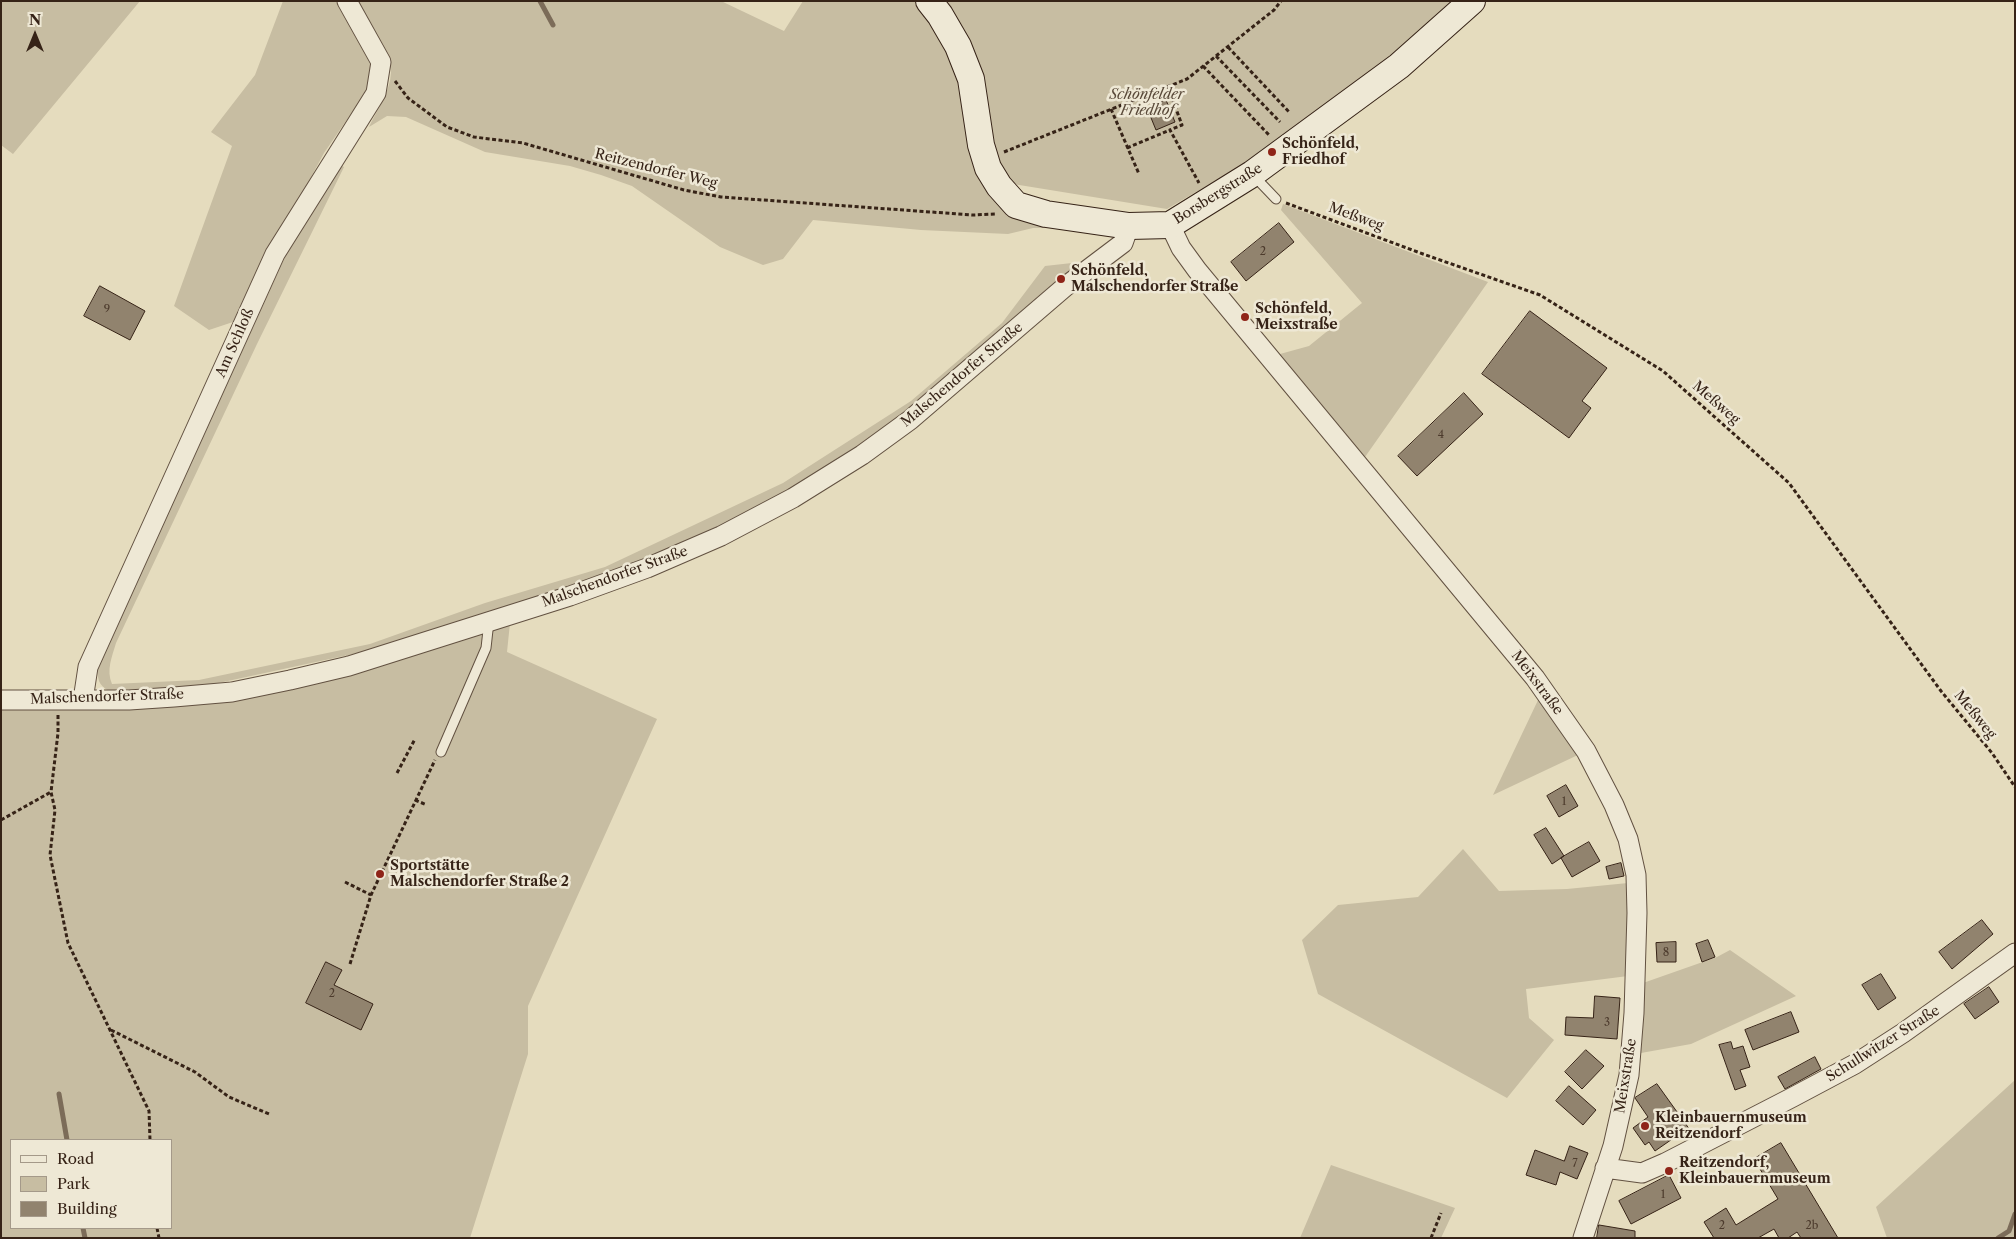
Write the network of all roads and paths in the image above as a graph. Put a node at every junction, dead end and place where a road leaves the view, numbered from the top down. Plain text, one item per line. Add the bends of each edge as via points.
1 (347, 1) edge
2 (929, 1) edge
3 (1281, 1) edge
4 (1472, 1) edge
5 (1228, 47) junction
6 (1216, 56) junction
7 (381, 62) junction
8 (1204, 66) junction
9 (1168, 87) junction
10 (1111, 110) junction
11 (1290, 113) dead end
12 (1280, 122) dead end
13 (1170, 130) junction
14 (1269, 135) dead end
15 (1127, 148) junction
16 (985, 158) junction
17 (1139, 174) dead end
18 (1252, 174) junction
19 (1276, 199) joint
20 (1209, 201) junction
21 (1016, 205) junction
22 (1170, 225) junction
23 (1129, 226) junction
24 (489, 621) junction
25 (58, 699) junction
26 (1, 700) edge
27 (83, 700) junction
28 (415, 739) dead end
29 (441, 752) joint
30 (397, 773) dead end
31 (2015, 787) edge
32 (51, 792) junction
33 (415, 800) junction
34 (427, 805) dead end
35 (1, 820) edge
36 (345, 882) dead end
37 (371, 895) junction
38 (2015, 953) edge
39 (350, 964) dead end
40 (111, 1030) junction
41 (269, 1114) dead end
42 (150, 1139) edge
43 (1605, 1168) junction
44 (1442, 1214) dead end
45 (1431, 1238) edge
46 (1583, 1238) edge

1 - 7 street
2 - 16 street via 958,46 970,79
3 - 5 path
4 - 18 street, Borsbergstraße via 1400,66
5 - 6 path
5 - 11 path
6 - 8 path
6 - 12 path
7 - 21 path, Reitzendorfer Weg via 408,98 447,127 474,137 523,143 684,190 721,197 973,215 996,213
7 - 27 street, Am Schloß via 376,93 275,254 88,667
8 - 9 path via 1187,79
8 - 14 path
9 - 10 path
9 - 13 path via 1182,125
10 - 15 path
10 - 16 path
13 - 15 path
13 - 20 path
15 - 17 path
16 - 21 street via 999,186
18 - 19 lane
18 - 20 street, Borsbergstraße
19 - 31 path, Meßweg via 1540,294 1663,371 1789,483
20 - 22 street, Borsbergstraße
21 - 23 street, Borsbergstraße via 1046,214
22 - 23 street, Borsbergstraße
22 - 43 street, Meixstraße via 1197,270 1535,678 1586,751 1614,805 1628,839 1636,875 1637,913 1629,1075
23 - 24 street, Malschendorfer Straße via 1123,243 1066,286 910,420 793,498 721,536 647,568
24 - 27 street, Malschendorfer Straße via 348,666 232,692
24 - 29 lane via 486,648
25 - 26 street, Malschendorfer Straße
25 - 27 street, Malschendorfer Straße
25 - 32 path via 58,733
28 - 30 path
29 - 33 path
32 - 35 path
32 - 40 path via 55,810 50,855 68,943
33 - 34 path
33 - 37 path
36 - 37 path
37 - 39 path
38 - 43 street, Schullwitzer Straße via 1895,1038 1793,1098 1642,1173
40 - 41 path via 195,1072 229,1097
40 - 42 path via 149,1111
43 - 46 street, Meixstraße
44 - 45 path

